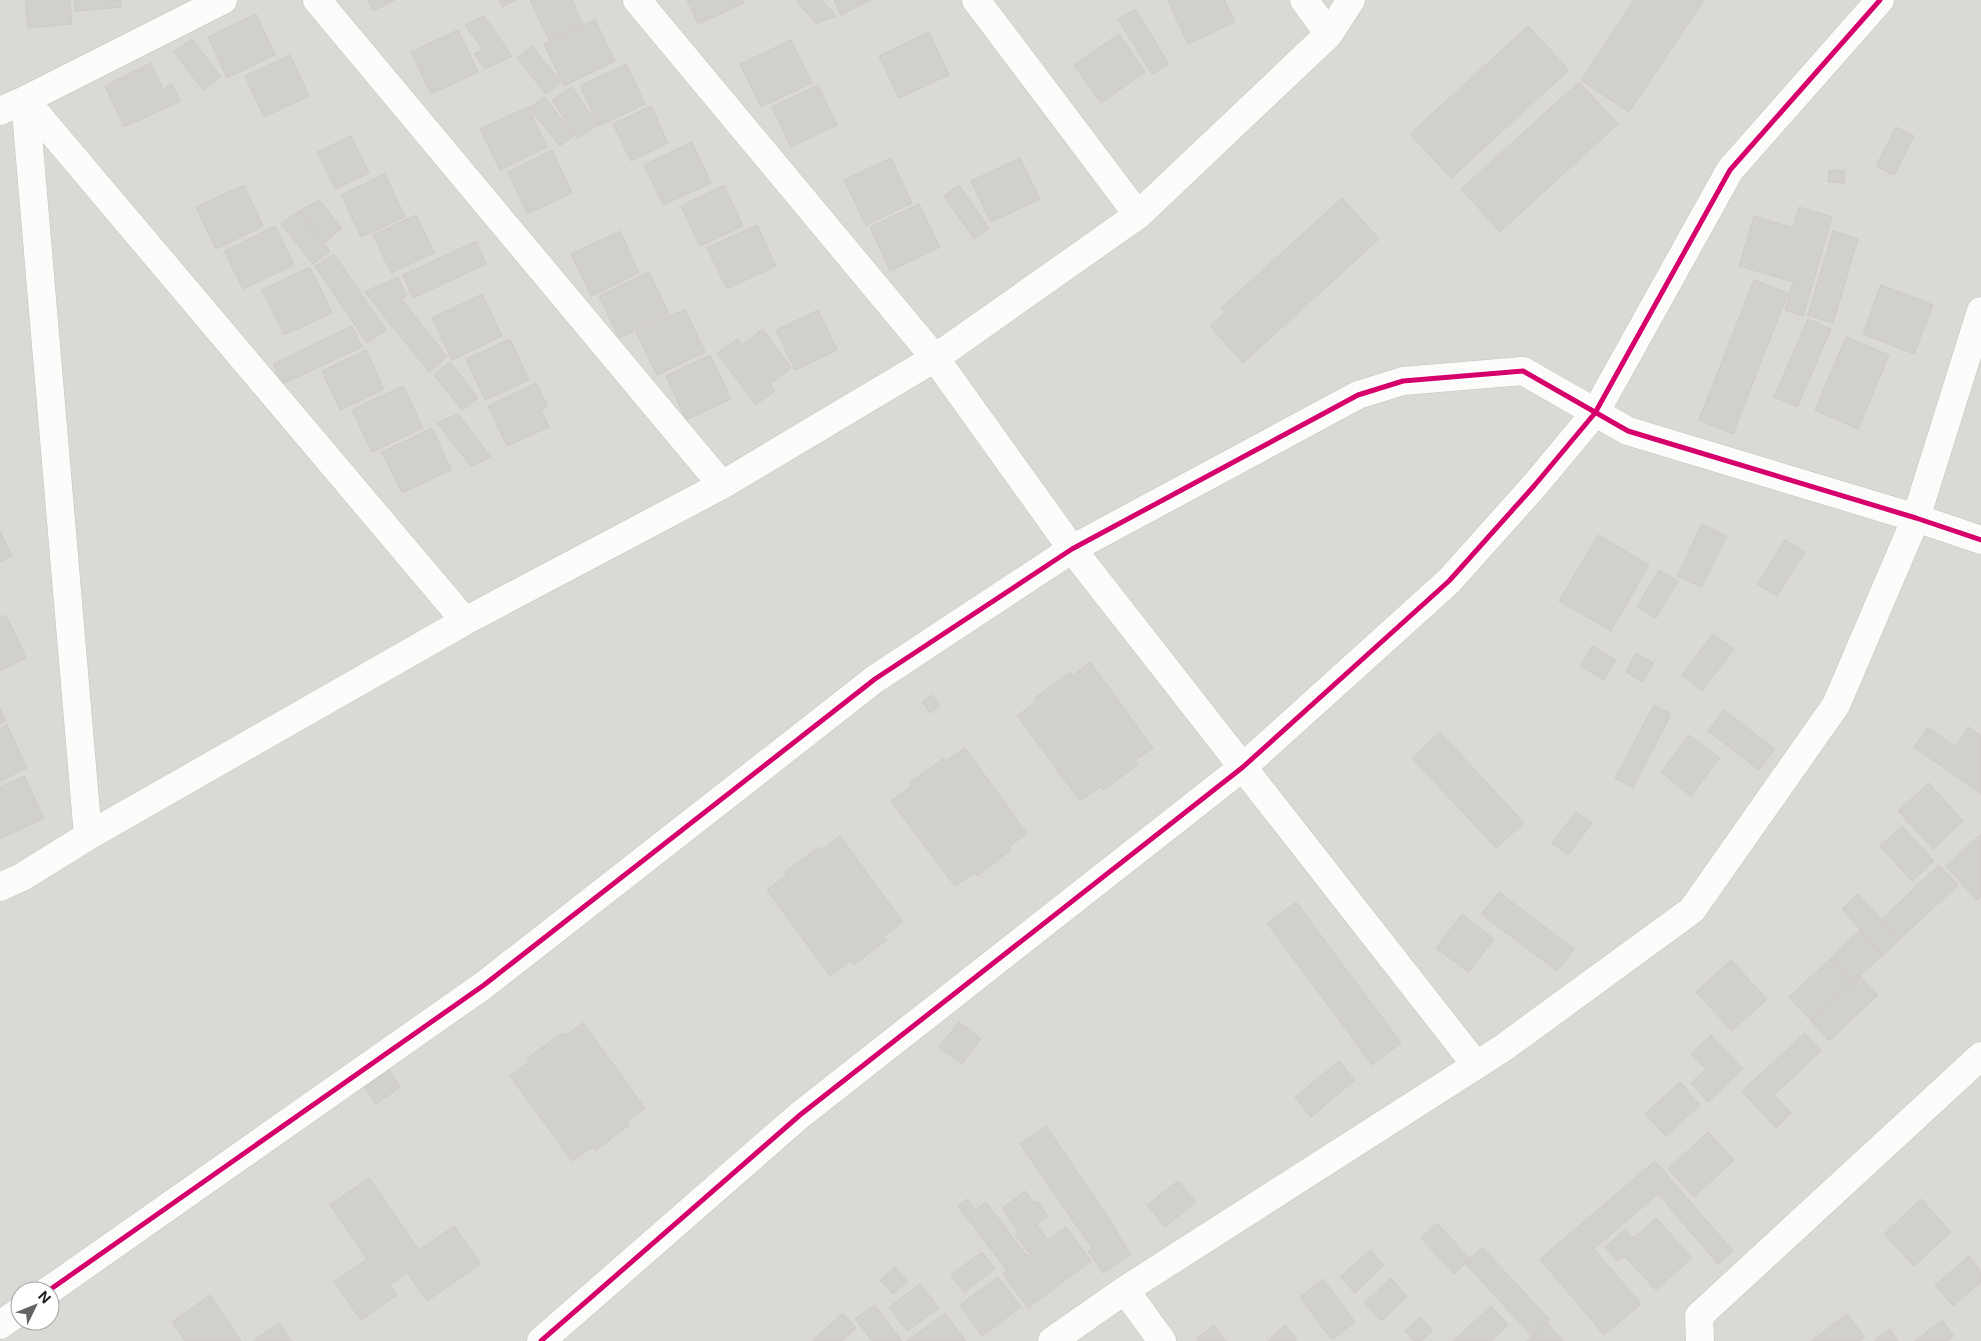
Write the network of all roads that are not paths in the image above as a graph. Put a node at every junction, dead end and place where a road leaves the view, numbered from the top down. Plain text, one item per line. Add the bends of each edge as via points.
1 (223, 0) edge
2 (317, 0) edge
3 (637, 0) edge
4 (976, 0) edge
5 (1304, 0) edge
6 (1351, 0) edge
7 (1880, 0) edge
8 (1329, 34) junction
9 (25, 100) junction
10 (0, 111) edge
11 (1138, 215) junction
12 (1981, 312) edge
13 (935, 358) junction
14 (1595, 413) junction
15 (722, 485) junction
16 (1916, 518) junction
17 (1981, 540) edge
18 (1072, 549) junction
19 (465, 621) junction
20 (1243, 768) junction
21 (88, 836) junction
22 (0, 887) edge
23 (1981, 1056) edge
24 (1476, 1066) junction
25 (60, 1283) edge
26 (1125, 1290) junction
27 (542, 1341) edge
28 (1052, 1341) edge
29 (1162, 1341) edge
30 (1700, 1341) edge

1 - 9 street
2 - 15 street
3 - 13 street
4 - 11 street
5 - 8 street
6 - 8 street
7 - 14 street via 1730,170
8 - 11 street
9 - 10 street
9 - 19 street
9 - 21 street
11 - 13 street
12 - 16 street
13 - 15 street
13 - 18 street
14 - 16 street via 1628,431
14 - 18 street via 1523,372 1403,382 1358,395
14 - 20 street via 1449,581
15 - 19 street
16 - 17 street
16 - 24 street via 1836,705 1692,910
18 - 20 street
18 - 25 street via 875,678 484,985
19 - 21 street
20 - 24 street
20 - 27 street via 800,1115
21 - 22 street
23 - 30 street via 1700,1316
24 - 26 street
26 - 28 street
26 - 29 street

